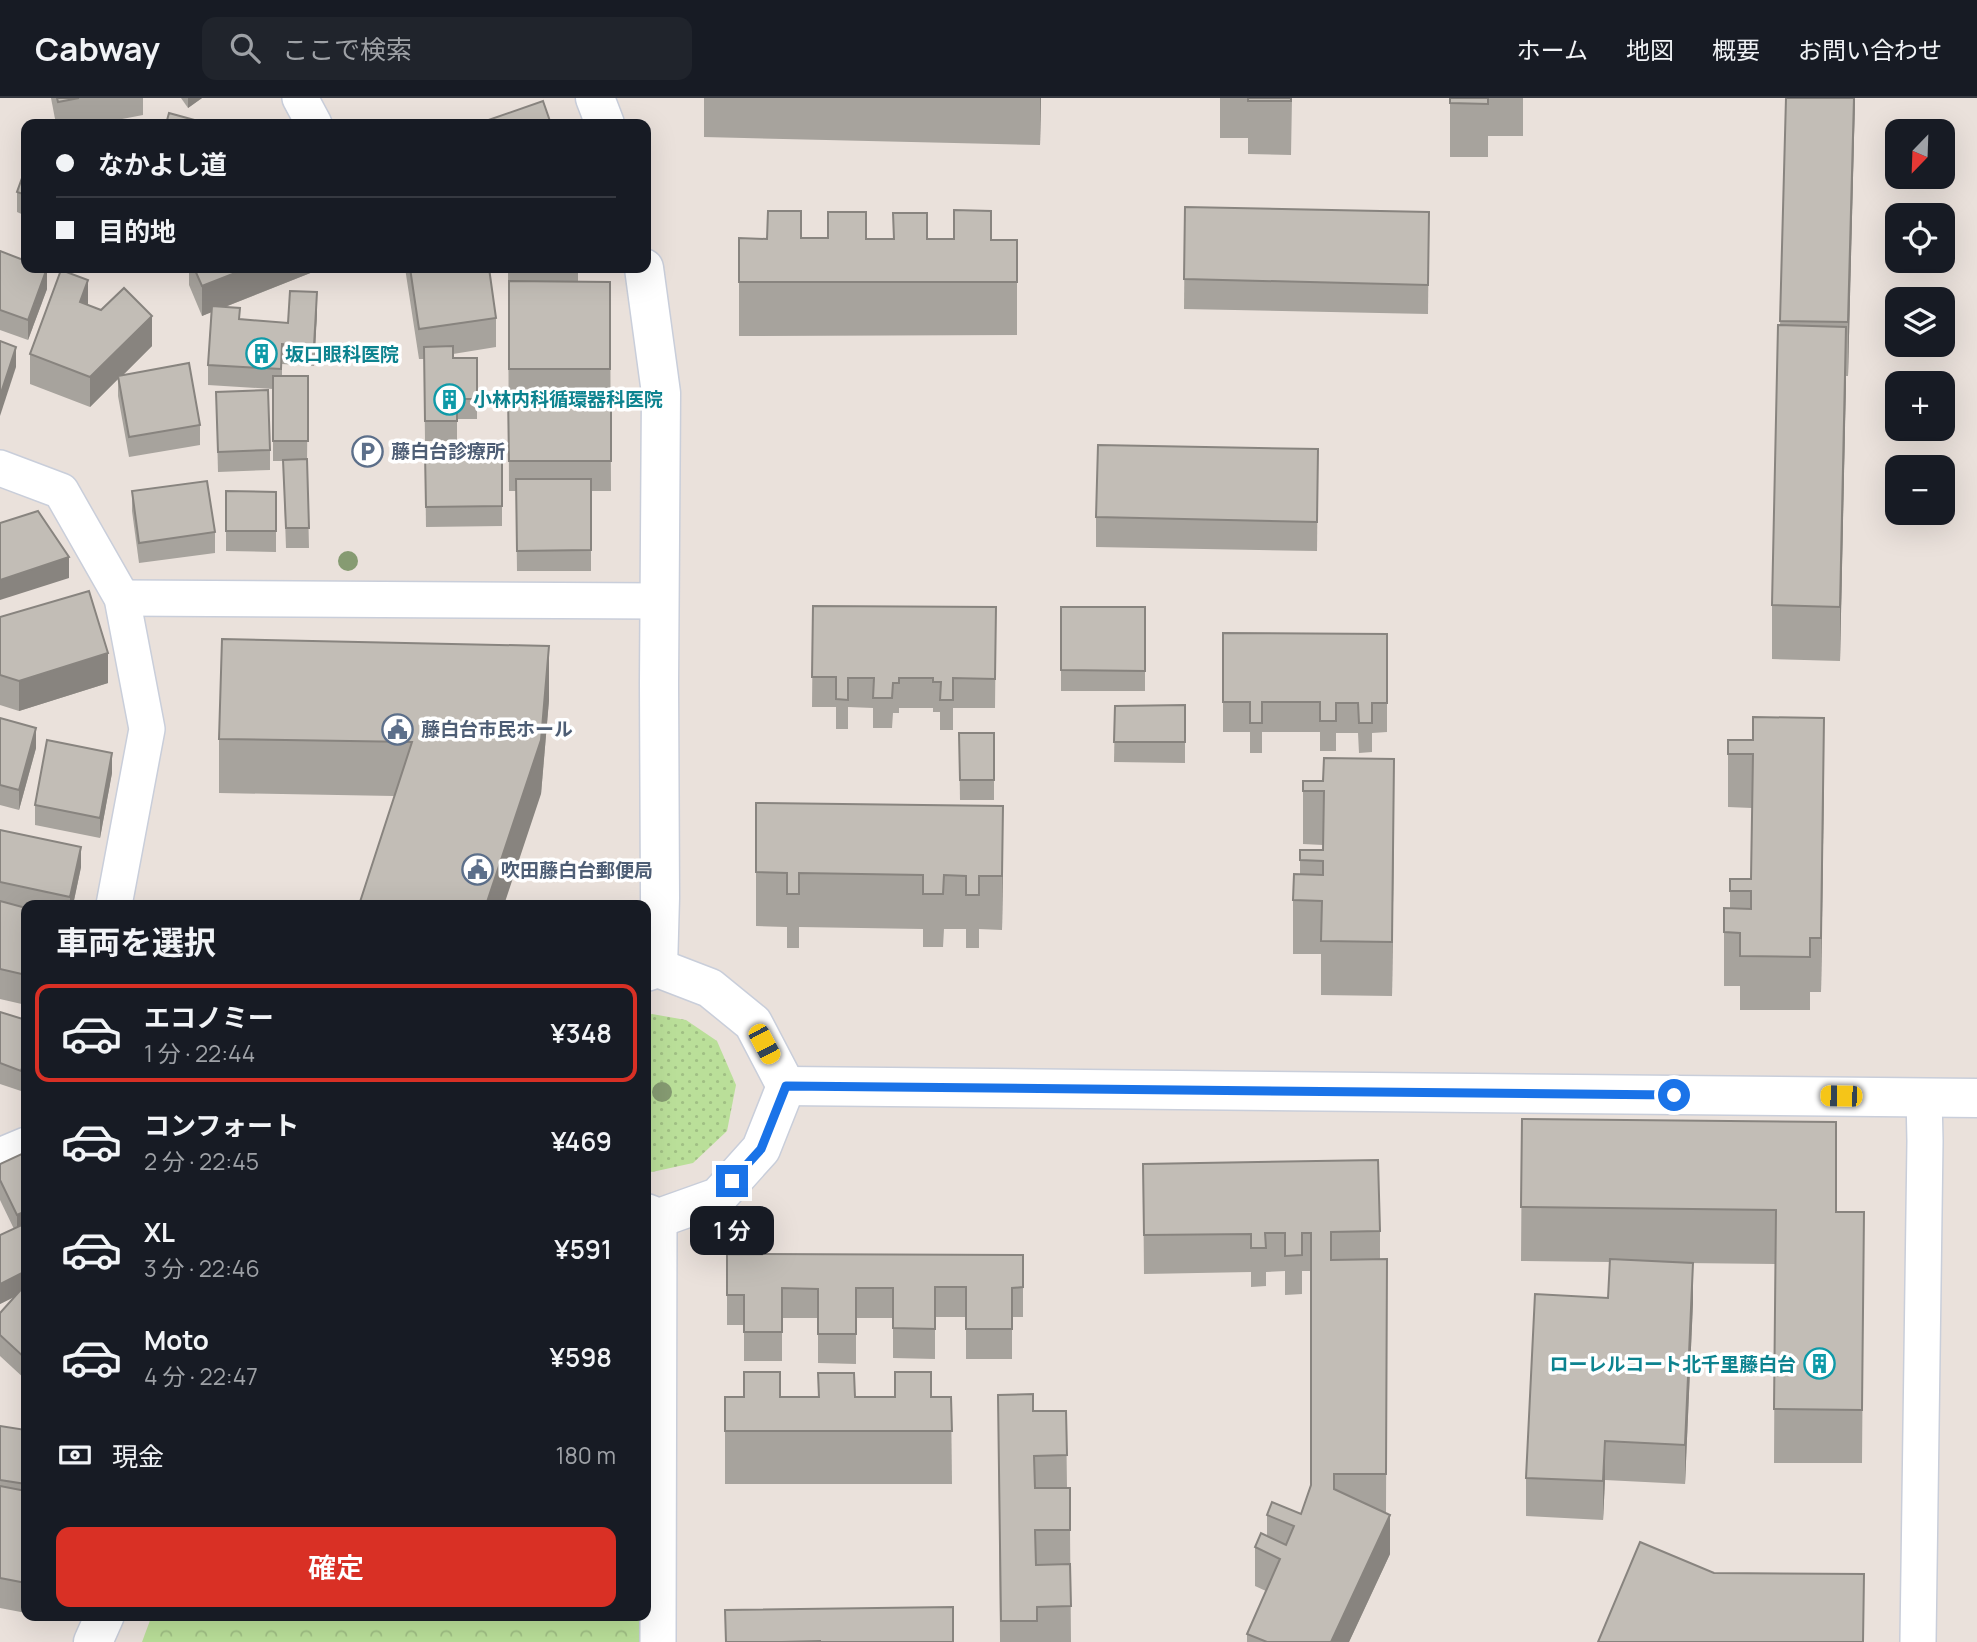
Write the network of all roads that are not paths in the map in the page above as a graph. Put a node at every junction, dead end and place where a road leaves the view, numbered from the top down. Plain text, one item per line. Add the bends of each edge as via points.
1 (300, 98) edge
2 (595, 98) edge
3 (311, 119) edge
4 (603, 119) edge
5 (645, 273) edge
6 (0, 468) edge
7 (122, 598) junction
8 (660, 601) junction
9 (115, 900) edge
10 (652, 970) edge
11 (786, 1086) junction
12 (1924, 1097) junction
13 (1977, 1098) edge
14 (21, 1147) edge
15 (0, 1156) edge
16 (652, 1215) edge
17 (102, 1621) edge
18 (93, 1642) edge
19 (658, 1642) edge
20 (1918, 1642) edge

1 - 3 street
2 - 4 street
5 - 8 street via 661,393
6 - 7 street via 61,491
7 - 8 street
7 - 9 street via 147,729
8 - 10 street via 660,898
10 - 11 street via 710,988 753,1023
11 - 12 street
11 - 16 street via 761,1149 718,1197
12 - 13 street
12 - 20 street
14 - 15 street
16 - 19 street
17 - 18 street

